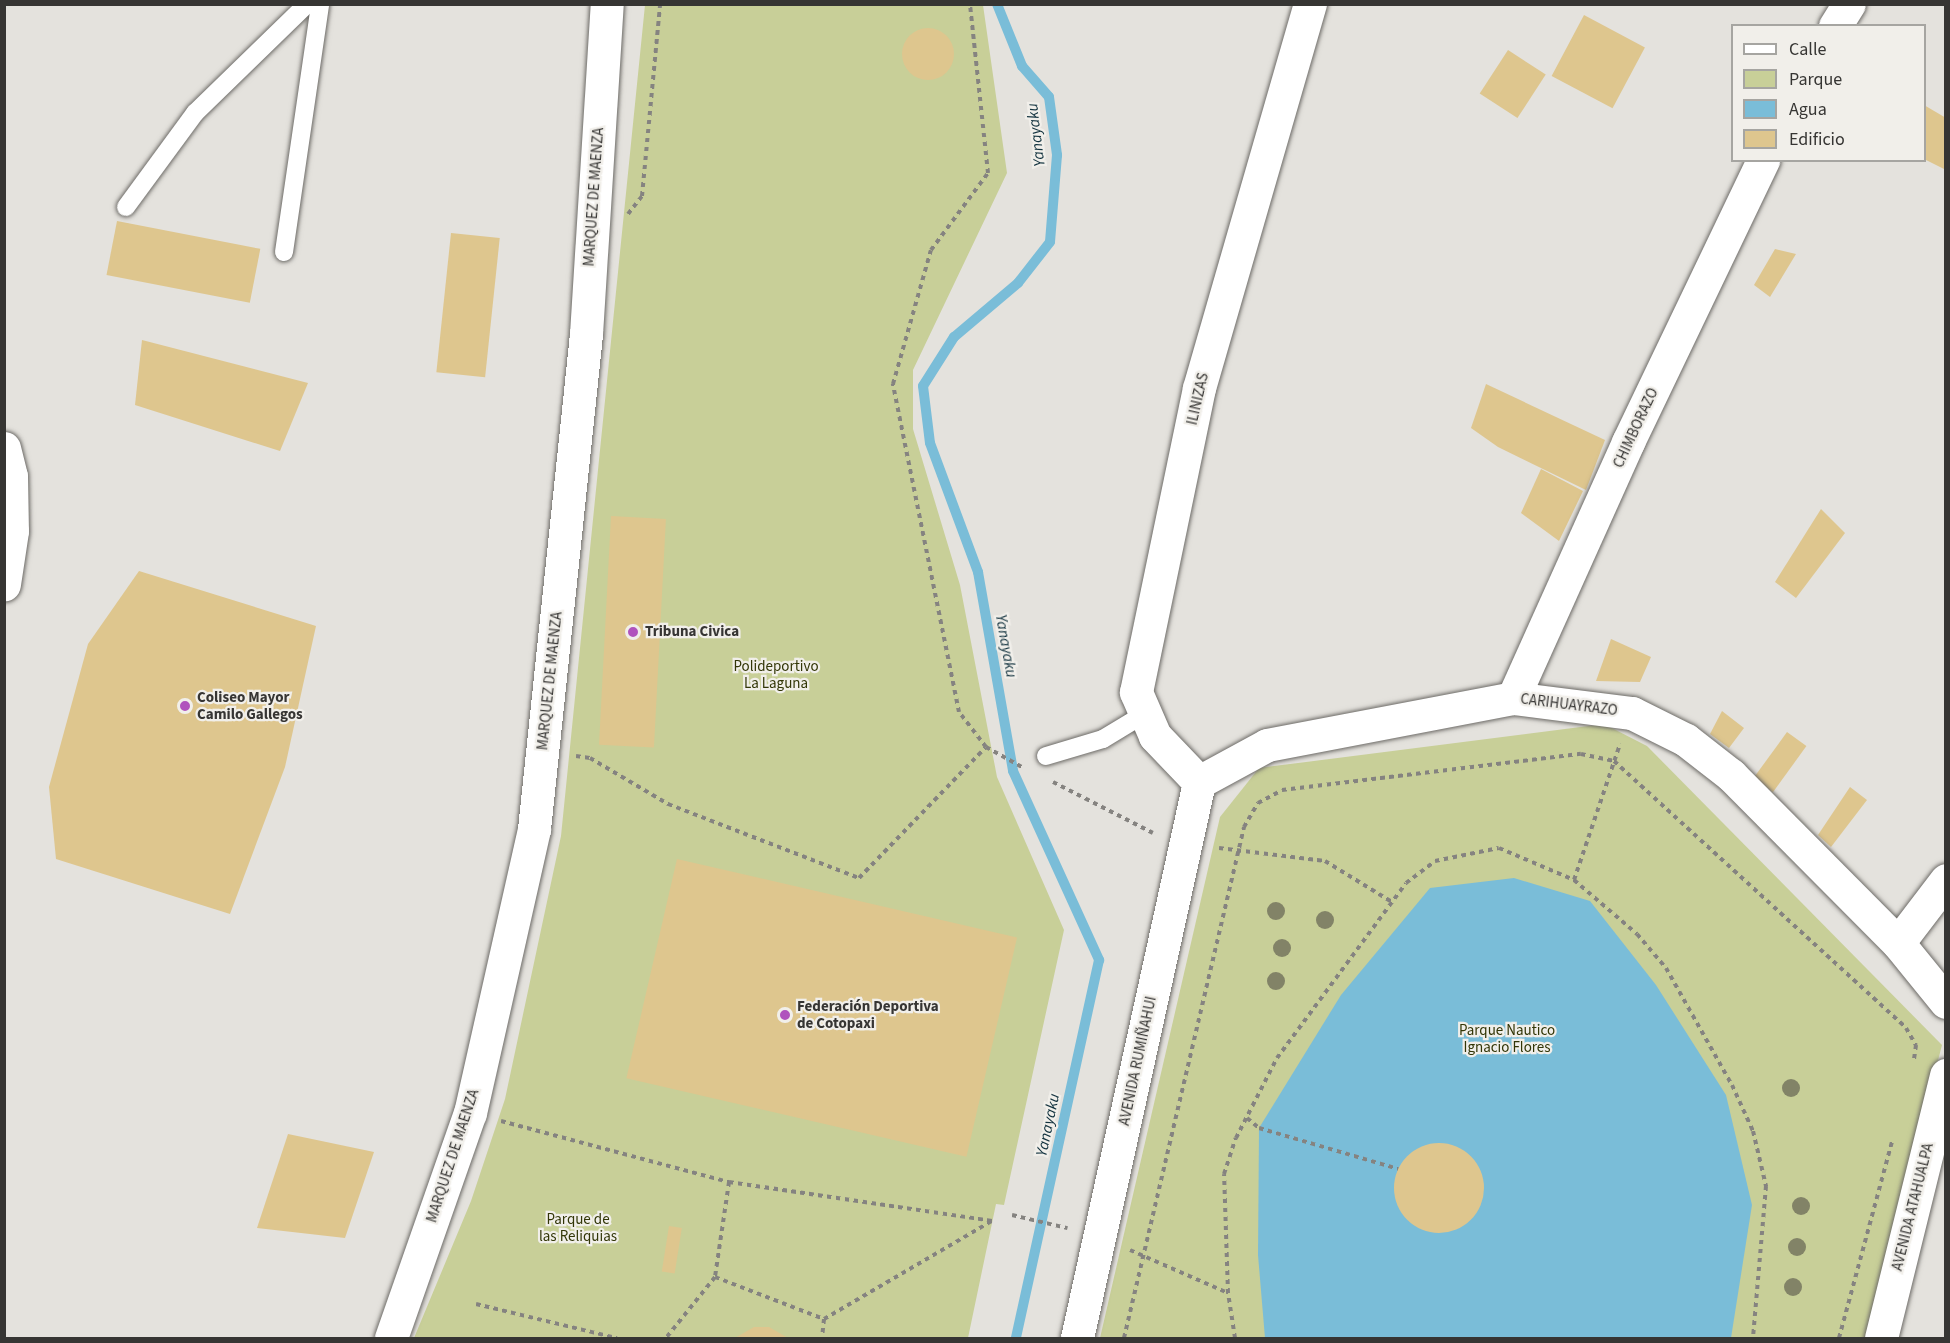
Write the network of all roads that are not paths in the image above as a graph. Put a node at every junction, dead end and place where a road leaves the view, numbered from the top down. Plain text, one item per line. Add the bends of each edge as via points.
1 (307, 4) edge
2 (320, 4) edge
3 (607, 4) edge
4 (1310, 4) edge
5 (1849, 4) edge
6 (1836, 24) edge
7 (1762, 162) edge
8 (126, 207) dead end
9 (284, 252) dead end
10 (4, 448) edge
11 (4, 584) edge
12 (1513, 698) junction
13 (1146, 713) junction
14 (1046, 756) dead end
15 (1199, 782) junction
16 (1946, 880) edge
17 (1898, 943) junction
18 (1946, 1002) edge
19 (1946, 1075) edge
20 (392, 1338) edge
21 (1077, 1338) edge
22 (1881, 1338) edge

1 - 8 lane via 195,113
2 - 9 lane
3 - 20 street, MARQUEZ DE MAENZA via 586,334 534,829 470,1113
4 - 13 street, ILINIZAS via 1199,388 1136,692
5 - 6 street
7 - 12 street, CHIMBORAZO via 1628,442
10 - 11 street via 11,476 12,531
12 - 15 street, CARIHUAYRAZO via 1267,745
12 - 17 street, CARIHUAYRAZO via 1632,713 1686,740 1731,775
13 - 14 lane via 1103,739
13 - 15 street, ILINIZAS via 1155,736
15 - 21 street, AVENIDA RUMIÑAHUI
16 - 17 street
17 - 18 street, CARIHUAYRAZO
19 - 22 street, AVENIDA ATAHUALPA

